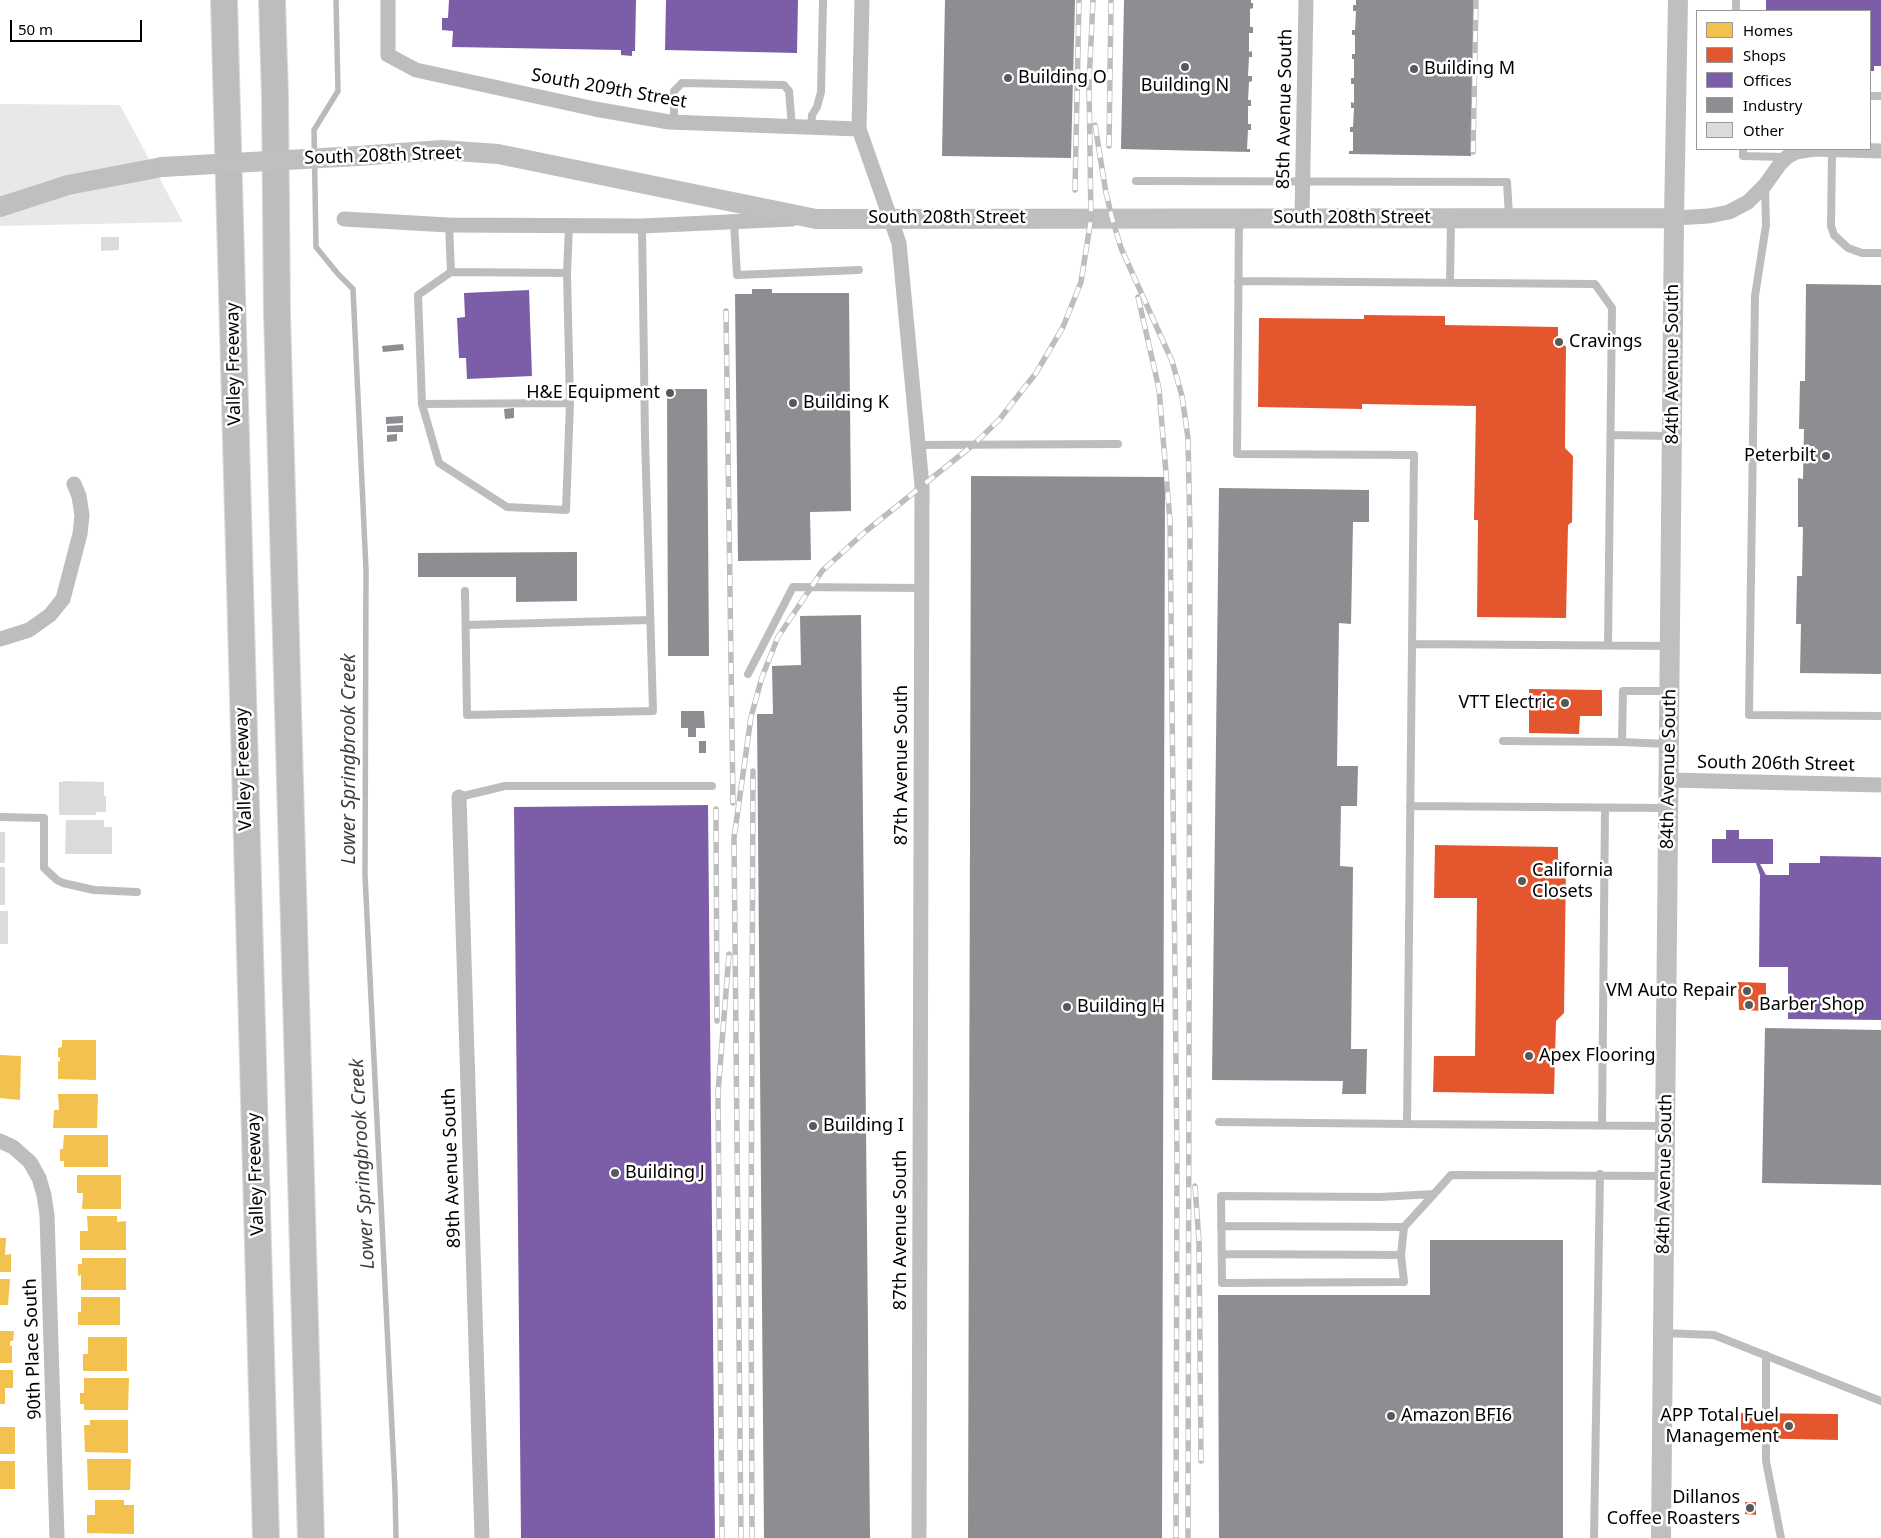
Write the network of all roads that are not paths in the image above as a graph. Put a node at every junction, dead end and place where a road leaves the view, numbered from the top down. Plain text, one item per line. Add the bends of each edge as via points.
1 (224, 0) edge
2 (272, 0) edge
3 (287, 0) edge
4 (388, 0) edge
5 (823, 0) edge
6 (862, 0) edge
7 (1306, 0) edge
8 (1678, 0) edge
9 (275, 96) junction
10 (674, 123) junction
11 (792, 127) junction
12 (811, 128) junction
13 (858, 129) junction
14 (1743, 150) edge
15 (1808, 150) edge
16 (1832, 150) edge
17 (1881, 151) edge
18 (1787, 157) junction
19 (1136, 181) dead end
20 (1303, 183) junction
21 (1765, 184) junction
22 (0, 207) edge
23 (816, 218) junction
24 (890, 218) junction
25 (1239, 218) junction
26 (1302, 218) junction
27 (1451, 218) junction
28 (1509, 218) junction
29 (1674, 218) junction
30 (344, 219) dead end
31 (734, 222) junction
32 (449, 224) junction
33 (569, 225) junction
34 (642, 226) junction
35 (1881, 253) edge
36 (859, 270) dead end
37 (451, 272) junction
38 (567, 273) junction
39 (1238, 281) junction
40 (1450, 282) junction
41 (570, 403) junction
42 (422, 404) junction
43 (1610, 435) junction
44 (1672, 436) junction
45 (1118, 444) dead end
46 (918, 445) junction
47 (74, 484) dead end
48 (921, 588) junction
49 (465, 591) dead end
50 (650, 620) junction
51 (466, 625) junction
52 (0, 639) edge
53 (1412, 644) junction
54 (1608, 646) junction
55 (1670, 646) junction
56 (748, 674) dead end
57 (1670, 691) junction
58 (1881, 716) edge
59 (1503, 741) dead end
60 (1622, 742) junction
61 (1670, 744) junction
62 (1669, 780) junction
63 (1881, 785) edge
64 (712, 786) dead end
65 (459, 797) joint
66 (1410, 806) junction
67 (1605, 808) junction
68 (1669, 808) junction
69 (0, 818) edge
70 (137, 892) dead end
71 (1219, 1122) dead end
72 (1407, 1124) junction
73 (1602, 1125) junction
74 (1665, 1126) junction
75 (0, 1141) edge
76 (1600, 1174) junction
77 (1665, 1176) junction
78 (1434, 1194) junction
79 (1221, 1226) junction
80 (1404, 1227) junction
81 (1222, 1254) junction
82 (1401, 1255) junction
83 (1663, 1333) junction
84 (1766, 1355) junction
85 (1881, 1401) edge
86 (1766, 1413) dead end
87 (1766, 1439) dead end
88 (57, 1538) edge
89 (266, 1538) edge
90 (311, 1538) edge
91 (482, 1538) edge
92 (919, 1538) edge
93 (1594, 1538) edge
94 (1661, 1538) edge
95 (1781, 1538) edge

1 - 89 highway, Valley Freeway
2 - 9 highway
3 - 9 highway
4 - 10 street, South 209th Street via 388,55 416,70
5 - 12 lane via 821,92 812,115
6 - 13 street, 87th Avenue South
7 - 20 street, 85th Avenue South
8 - 29 street, 84th Avenue South
9 - 90 highway via 277,314
10 - 11 street, South 209th Street
10 - 11 lane via 674,91 682,83 784,85 789,91
11 - 12 street, South 209th Street
12 - 13 street, South 209th Street
13 - 24 street, 87th Avenue South
14 - 18 lane via 1743,156
15 - 18 street
16 - 17 street
16 - 35 lane via 1831,226 1834,234 1848,248 1862,253
18 - 21 street, South 208th Street
19 - 20 lane
20 - 26 street, 85th Avenue South
20 - 28 lane via 1507,182
21 - 29 street, South 208th Street via 1748,202 1729,212
21 - 58 lane via 1766,225 1755,296 1749,714
22 - 23 street, South 208th Street, bridge via 68,185 162,167 442,150 498,154
23 - 24 street, South 208th Street
23 - 31 street
24 - 25 street, South 208th Street
24 - 46 street, 87th Avenue South via 899,243
25 - 26 street, South 208th Street
25 - 39 lane
26 - 27 street, South 208th Street
27 - 28 street, South 208th Street
27 - 40 lane
28 - 29 street, South 208th Street
29 - 44 street, 84th Avenue South
30 - 32 street
31 - 34 street
31 - 36 lane via 737,274
32 - 33 street
32 - 37 lane
33 - 34 street
33 - 38 lane
34 - 50 lane
37 - 38 lane
37 - 42 lane via 418,295
38 - 41 lane
39 - 40 lane
39 - 53 lane via 1237,454 1414,456
40 - 43 lane via 1595,284 1612,308
41 - 42 lane
41 - 42 lane via 566,510 507,507 439,463
43 - 44 lane
43 - 54 lane
44 - 55 street, 84th Avenue South
45 - 46 lane
46 - 48 street, 87th Avenue South via 922,486
47 - 52 street via 82,515 63,599 50,615 29,630
48 - 56 lane via 793,587
48 - 92 street, 87th Avenue South
49 - 51 lane
50 - 51 lane
50 - 51 lane via 653,711 467,715
53 - 54 lane
53 - 66 lane
54 - 55 lane
55 - 57 street, 84th Avenue South
57 - 60 lane via 1623,691
57 - 61 street, 84th Avenue South
59 - 60 lane
60 - 61 lane
61 - 62 street, 84th Avenue South
62 - 63 street, South 206th Street
62 - 68 street, 84th Avenue South
64 - 65 lane via 505,786
65 - 91 street, 89th Avenue South
66 - 67 lane
66 - 72 lane
67 - 68 lane
67 - 73 lane
68 - 74 street, 84th Avenue South
69 - 70 lane via 44,818 44,868 57,880 94,890
71 - 72 lane
72 - 73 lane
73 - 74 lane
74 - 77 street, 84th Avenue South
75 - 88 street, 90th Place South via 13,1147 30,1162 39,1178 47,1215
76 - 77 lane
76 - 78 lane via 1451,1175
76 - 93 lane
77 - 83 street, 84th Avenue South
78 - 79 lane via 1221,1196
78 - 80 lane
79 - 80 lane
79 - 81 lane
80 - 82 lane
81 - 82 lane
81 - 82 lane via 1222,1283 1404,1282
83 - 84 lane via 1714,1335
83 - 94 street, 84th Avenue South
84 - 85 lane
84 - 86 lane
87 - 95 lane via 1766,1461

